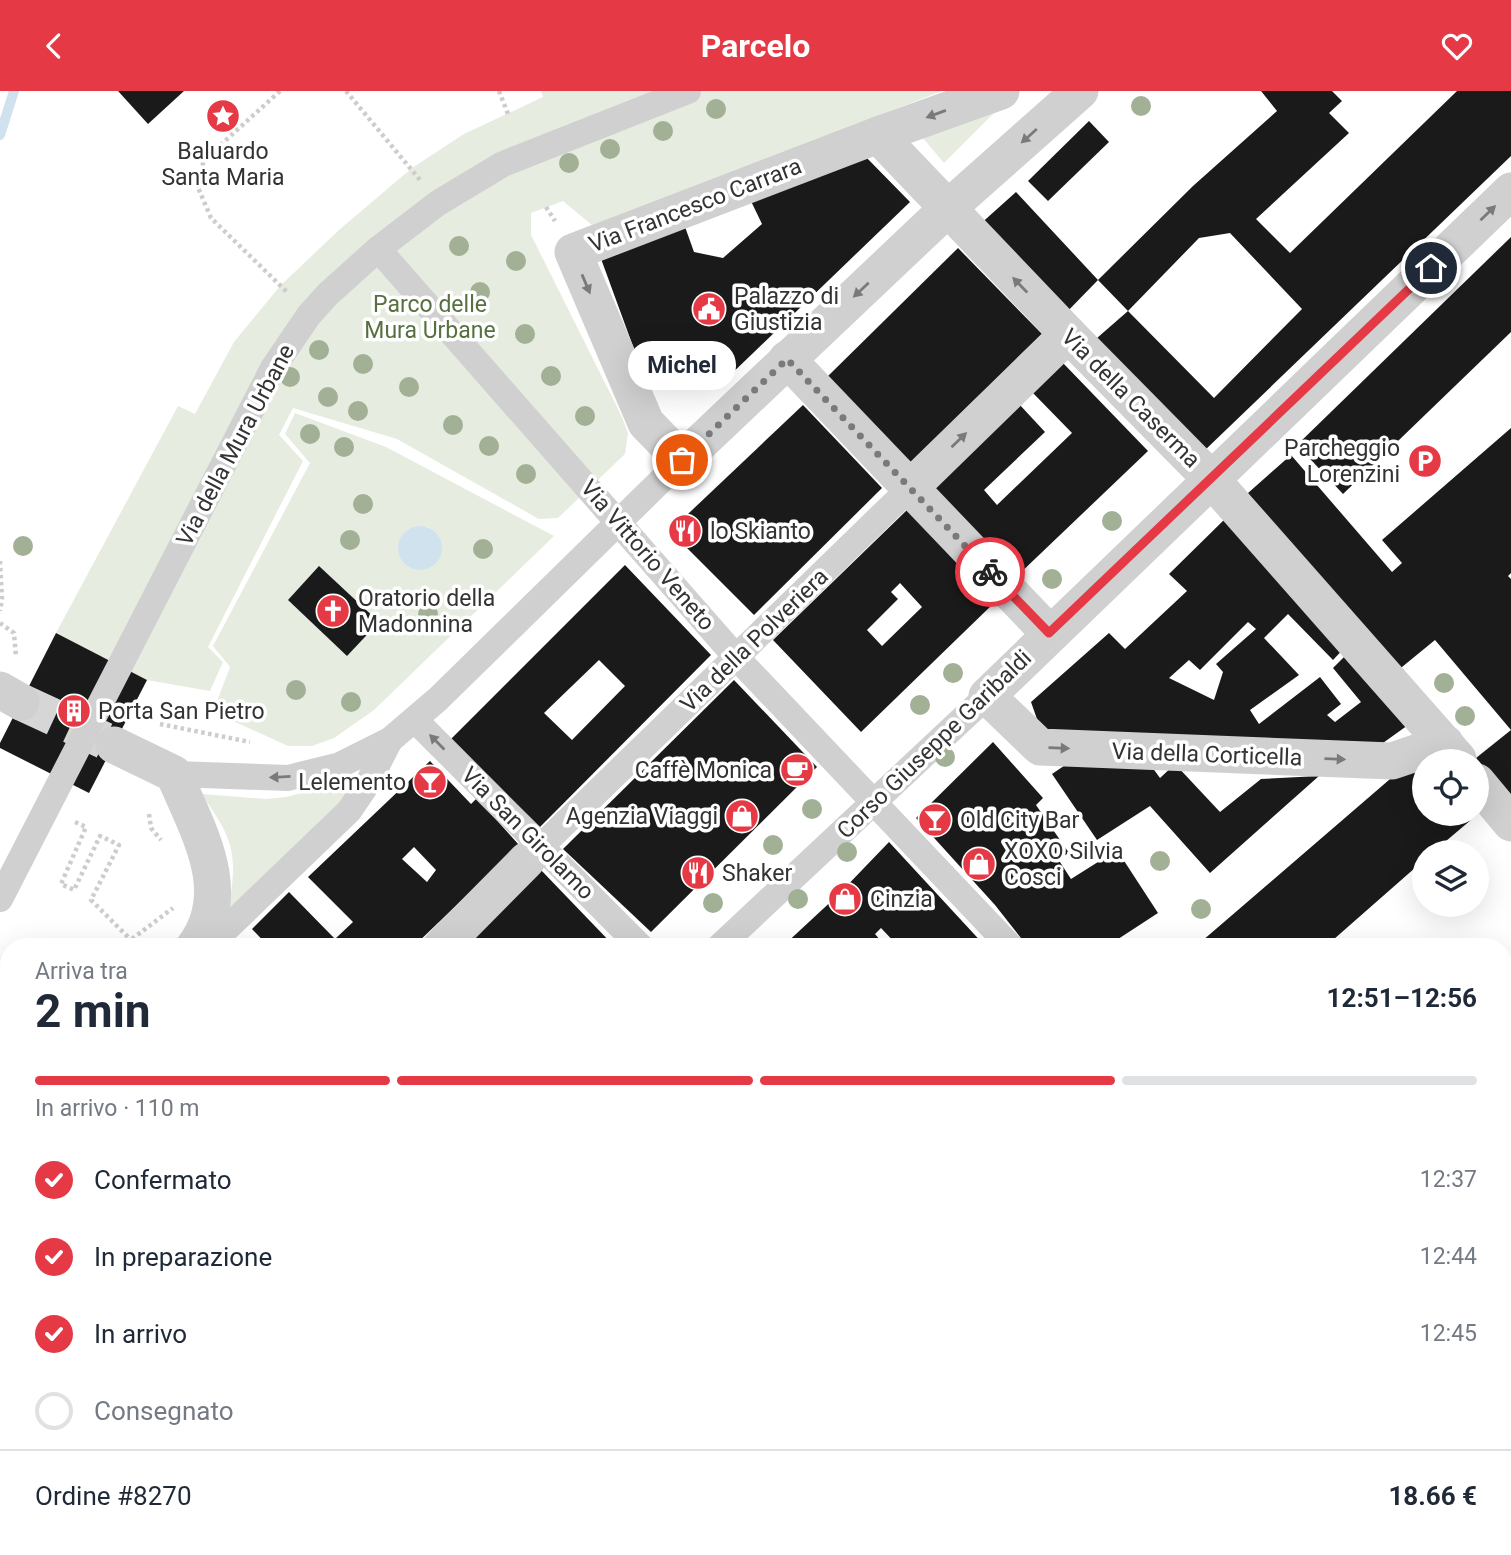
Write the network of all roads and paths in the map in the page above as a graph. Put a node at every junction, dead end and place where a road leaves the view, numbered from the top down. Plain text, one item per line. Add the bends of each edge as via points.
1 (280, 91) edge
2 (346, 91) edge
3 (499, 91) edge
4 (688, 91) edge
5 (1001, 91) edge
6 (1080, 91) edge
7 (508, 114) dead end
8 (878, 135) junction
9 (1511, 191) edge
10 (438, 203) junction
11 (947, 209) junction
12 (378, 249) junction
13 (309, 314) junction
14 (1068, 334) junction
15 (787, 359) junction
16 (682, 460) junction
17 (1212, 480) junction
18 (910, 488) junction
19 (618, 521) junction
20 (0, 561) edge
21 (0, 611) edge
22 (0, 623) edge
23 (1049, 633) junction
24 (736, 657) junction
25 (12, 684) edge
26 (987, 695) junction
27 (415, 720) junction
28 (180, 726) dead end
29 (390, 740) junction
30 (259, 744) dead end
31 (114, 745) tunnel mouth
32 (1449, 749) edge
33 (1412, 758) edge
34 (174, 774) junction
35 (1489, 796) edge
36 (874, 801) junction
37 (148, 806) dead end
38 (46, 809) junction
39 (1511, 823) edge
40 (164, 844) dead end
41 (534, 853) junction
42 (0, 899) edge
43 (175, 906) dead end
44 (131, 938) edge
45 (133, 938) edge
46 (200, 938) edge
47 (209, 938) edge
48 (450, 938) edge
49 (631, 938) edge
50 (729, 938) edge
51 (1003, 938) edge

1 - 13 path via 204,160 197,185 211,218
2 - 10 path
3 - 7 path
4 - 10 street, Via della Mura Urbane via 503,164
5 -> 8 street, Via Francesco Carrara
6 -> 11 street
8 - 11 street, Via della Caserma
8 -> 16 street, Via Francesco Carrara via 573,252 646,423
17 -> 9 street, Corso Giuseppe Garibaldi
10 - 12 street, Via della Mura Urbane
14 -> 11 street, Via della Caserma
11 -> 15 street
12 - 13 street, Via della Mura Urbane
12 - 19 street, Via Vittorio Veneto
13 - 38 street, Via della Mura Urbane via 273,368
14 - 17 street, Via della Caserma
18 -> 14 street, Via della Polveriera
15 - 16 street
15 - 18 street
16 - 19 street
17 - 23 street, Corso Giuseppe Garibaldi
17 - 32 street, Via della Caserma
18 - 23 street
18 - 24 street, Via della Polveriera
19 - 24 street, Via Vittorio Veneto
19 - 27 street
20 - 21 path
22 - 25 path via 14,633
23 - 26 street, Corso Giuseppe Garibaldi
24 - 36 street, Via Vittorio Veneto
24 - 41 street, Via della Polveriera
26 -> 33 street, Via della Corticella via 1040,747 1392,761
26 - 36 street, Corso Giuseppe Garibaldi
27 - 29 street
41 -> 27 street, Via San Girolamo
28 - 30 path
29 -> 34 street via 340,765 288,778
29 - 47 street via 349,811 220,935
31 - 34 street
34 - 46 street via 211,865 212,913
35 - 39 street
36 - 50 street, Corso Giuseppe Garibaldi
36 - 51 street, Via Vittorio Veneto
37 - 40 path via 151,828
38 - 42 street, Via della Mura Urbane
38 - 44 path via 86,827 61,884 74,890 100,836 119,845 91,900
41 - 48 street, Via della Polveriera
41 - 49 street, Via San Girolamo
43 - 45 path

